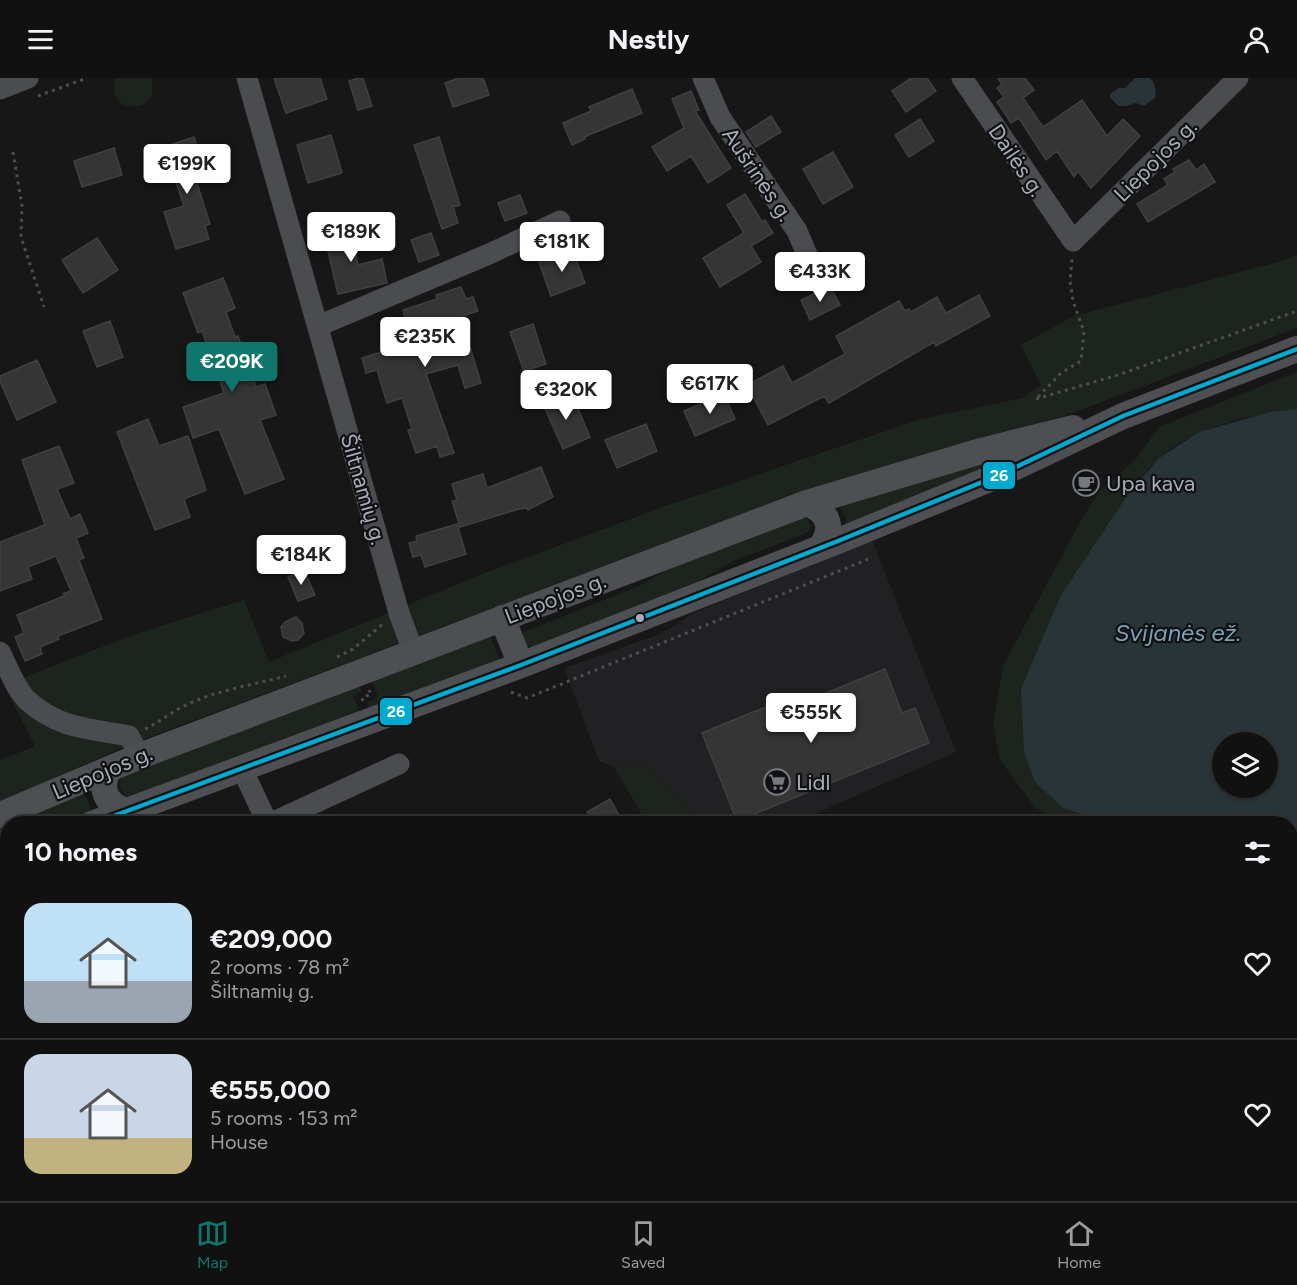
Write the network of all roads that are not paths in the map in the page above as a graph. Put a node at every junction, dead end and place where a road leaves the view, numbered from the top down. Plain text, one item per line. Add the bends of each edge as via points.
1 (28, 78) edge
2 (248, 78) edge
3 (702, 78) edge
4 (962, 78) edge
5 (1238, 78) edge
6 (0, 89) edge
7 (560, 221) dead end
8 (1073, 241) joint
9 (814, 271) dead end
10 (318, 326) junction
11 (1297, 349) edge
12 (1123, 416) junction
13 (807, 502) junction
14 (822, 546) junction
15 (502, 618) junction
16 (413, 651) junction
17 (0, 652) edge
18 (521, 665) junction
19 (134, 746) junction
20 (399, 764) dead end
21 (110, 769) junction
22 (242, 769) junction
23 (126, 811) junction
24 (0, 815) edge
25 (113, 816) edge
26 (264, 816) edge
27 (285, 816) edge

1 - 6 street
2 - 10 street, Šiltnamių g.
3 - 9 street, Aušrinės g. via 720,117 797,231
4 - 8 street, Dailės g.
5 - 8 street, Liepojos g.
7 - 10 street
10 - 16 street, Šiltnamių g.
11 - 12 main road, Liepojos g.
12 - 13 main road, Liepojos g. via 981,451
12 - 14 main road, Liepojos g. via 997,476
13 - 14 main road via 825,515 829,525
13 - 15 main road, Liepojos g.
14 - 18 main road, Liepojos g.
15 - 16 main road, Liepojos g.
15 - 18 main road
16 - 19 main road, Liepojos g.
17 - 19 street via 28,701 67,725 111,732
18 - 22 main road, Liepojos g.
19 - 21 main road, Liepojos g.
20 - 27 street
21 - 23 main road via 104,779 104,790 115,807
21 - 24 main road, Liepojos g.
22 - 23 main road, Liepojos g.
22 - 26 street
23 - 25 main road, Liepojos g.

